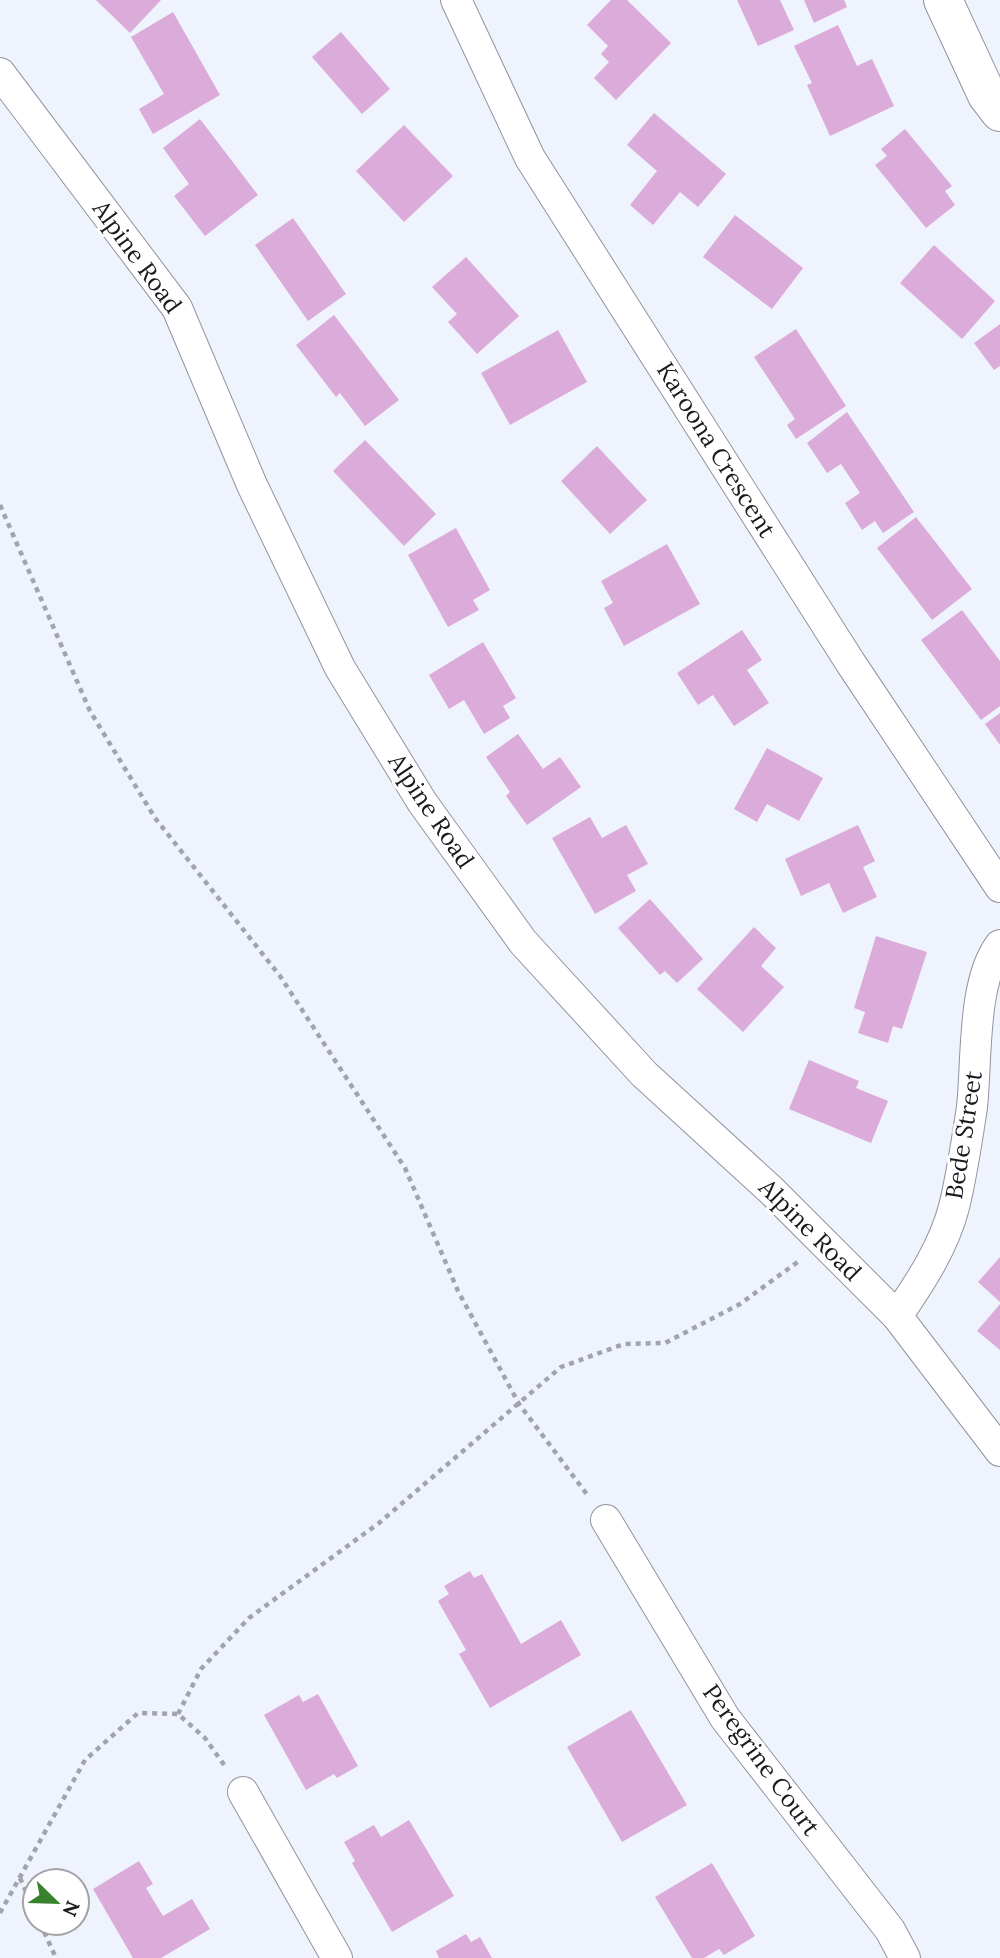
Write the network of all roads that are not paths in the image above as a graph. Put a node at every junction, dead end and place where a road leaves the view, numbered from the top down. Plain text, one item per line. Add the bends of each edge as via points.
1 (456, 0) edge
2 (943, 0) edge
3 (0, 73) edge
4 (1000, 112) edge
5 (1000, 887) edge
6 (1000, 945) edge
7 (897, 1316) junction
8 (1000, 1451) edge
9 (606, 1520) road end
10 (243, 1792) road end
11 (337, 1958) edge
12 (905, 1958) edge

1 - 5 street, Karoona Crescent via 530,158 850,662
2 - 4 street via 987,95
3 - 7 street, Alpine Road via 177,308 252,485 340,668 422,802 523,942 645,1074 773,1192
6 - 7 street, Bede Street via 992,955 982,991 971,1107 954,1209 926,1274
7 - 8 street, Alpine Road
9 - 12 street, Peregrine Court via 725,1718 890,1930
10 - 11 street

